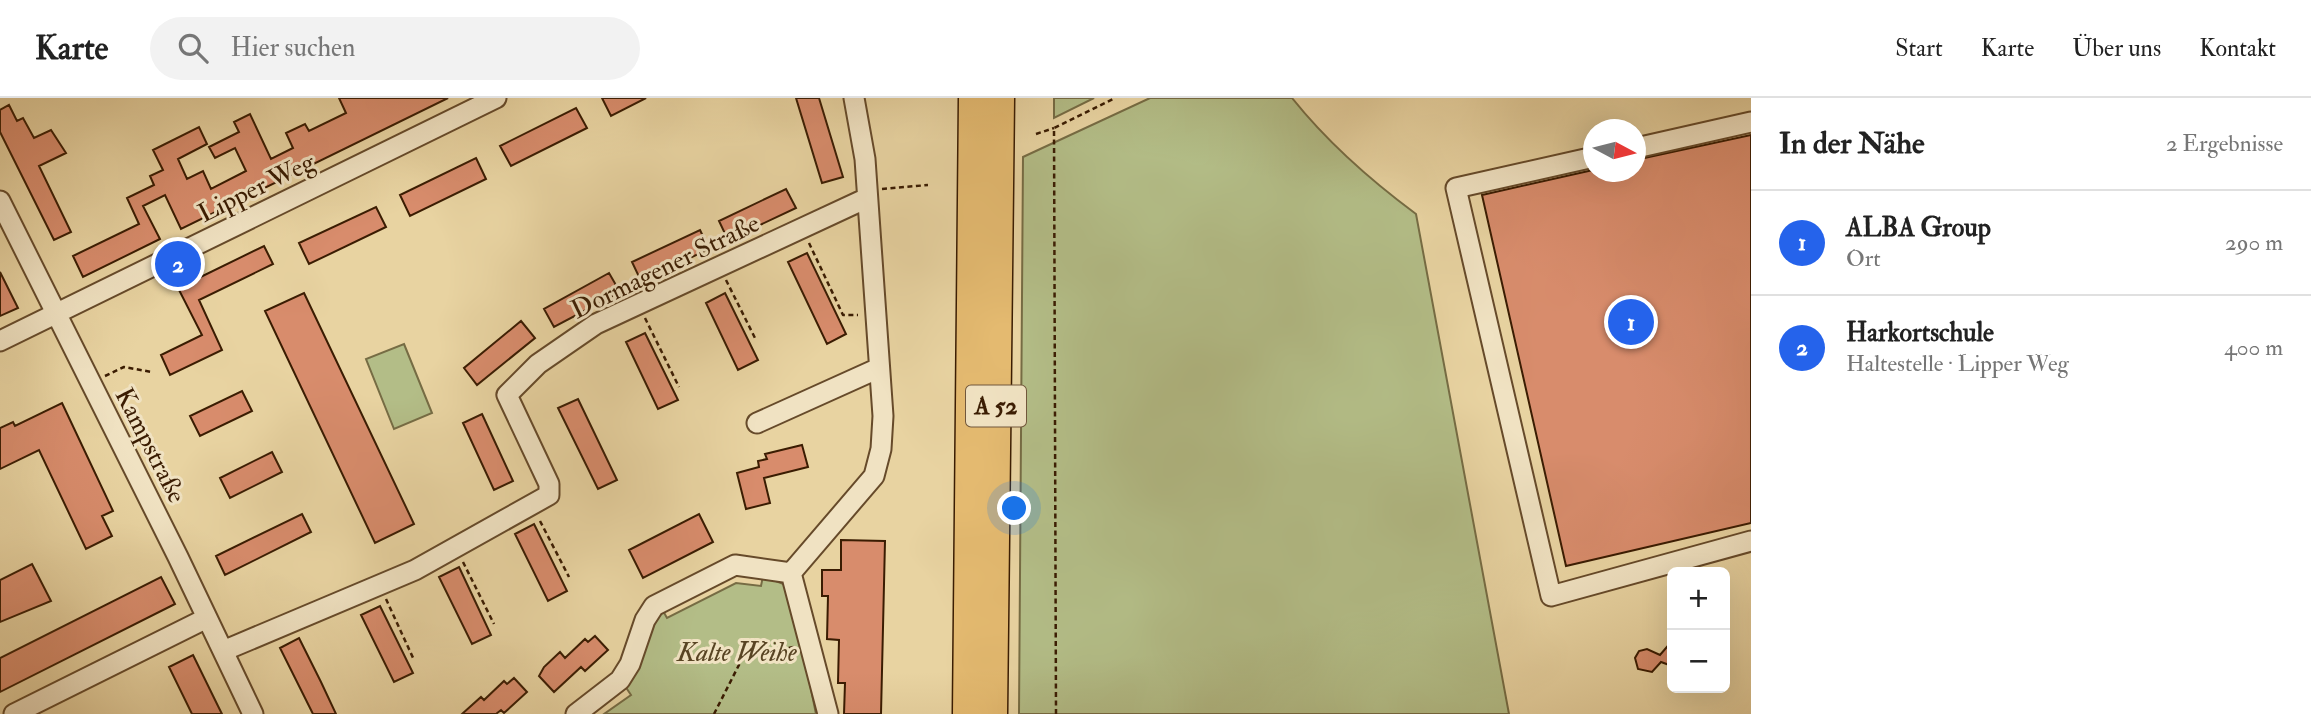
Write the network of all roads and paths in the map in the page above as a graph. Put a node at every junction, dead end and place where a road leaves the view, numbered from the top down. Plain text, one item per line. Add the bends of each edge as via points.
1 (496, 98) edge
2 (854, 98) edge
3 (974, 98) edge
4 (999, 98) edge
5 (1115, 98) edge
6 (1751, 122) edge
7 (1054, 128) junction
8 (1036, 134) dead end
9 (1646, 146) edge
10 (1583, 159) edge
11 (928, 185) dead end
12 (867, 194) junction
13 (0, 201) edge
14 (802, 229) junction
15 (720, 267) junction
16 (639, 304) junction
17 (57, 313) junction
18 (876, 315) junction
19 (756, 340) dead end
20 (0, 341) edge
21 (879, 368) junction
22 (152, 372) dead end
23 (91, 384) junction
24 (679, 387) dead end
25 (757, 423) dead end
26 (531, 503) junction
27 (1751, 541) edge
28 (455, 547) junction
29 (791, 573) junction
30 (569, 577) dead end
31 (379, 585) junction
32 (206, 618) junction
33 (494, 624) dead end
34 (811, 644) junction
35 (223, 651) junction
36 (414, 660) dead end
37 (14, 714) edge
38 (253, 714) edge
39 (576, 714) edge
40 (715, 714) edge
41 (828, 714) edge
42 (968, 714) edge
43 (992, 714) edge
44 (1056, 714) edge

1 - 17 street, Lipper Weg
2 - 12 street
3 - 42 highway, A 52
4 - 43 highway, A 52
5 - 7 path
6 - 9 street
7 - 8 path
7 - 44 path
10 - 27 street via 1456,188 1550,596
11 - 12 path
12 - 14 street, Dormagener Straße
12 - 18 street
13 - 17 street, Kampstraße
14 - 15 street, Dormagener Straße
14 - 18 path via 844,316
15 - 16 street, Dormagener Straße
15 - 19 path
16 - 24 path
16 - 26 street, Dormagener Straße via 596,324 538,364 507,395 549,484 549,495
17 - 20 street, Lipper Weg
17 - 23 street, Kampstraße
18 - 21 street
21 - 25 street
21 - 29 street via 883,416 874,476
22 - 23 path via 124,367
23 - 32 street, Kampstraße
26 - 28 street, Dormagener Straße
26 - 30 path
28 - 31 street, Dormagener Straße
28 - 33 path
29 - 34 street
29 - 39 street via 735,565 654,606 620,680
31 - 35 street, Dormagener Straße
31 - 36 path
32 - 35 street, Kampstraße
32 - 37 street
34 - 40 path via 743,657
34 - 41 street
35 - 38 street, Kampstraße

